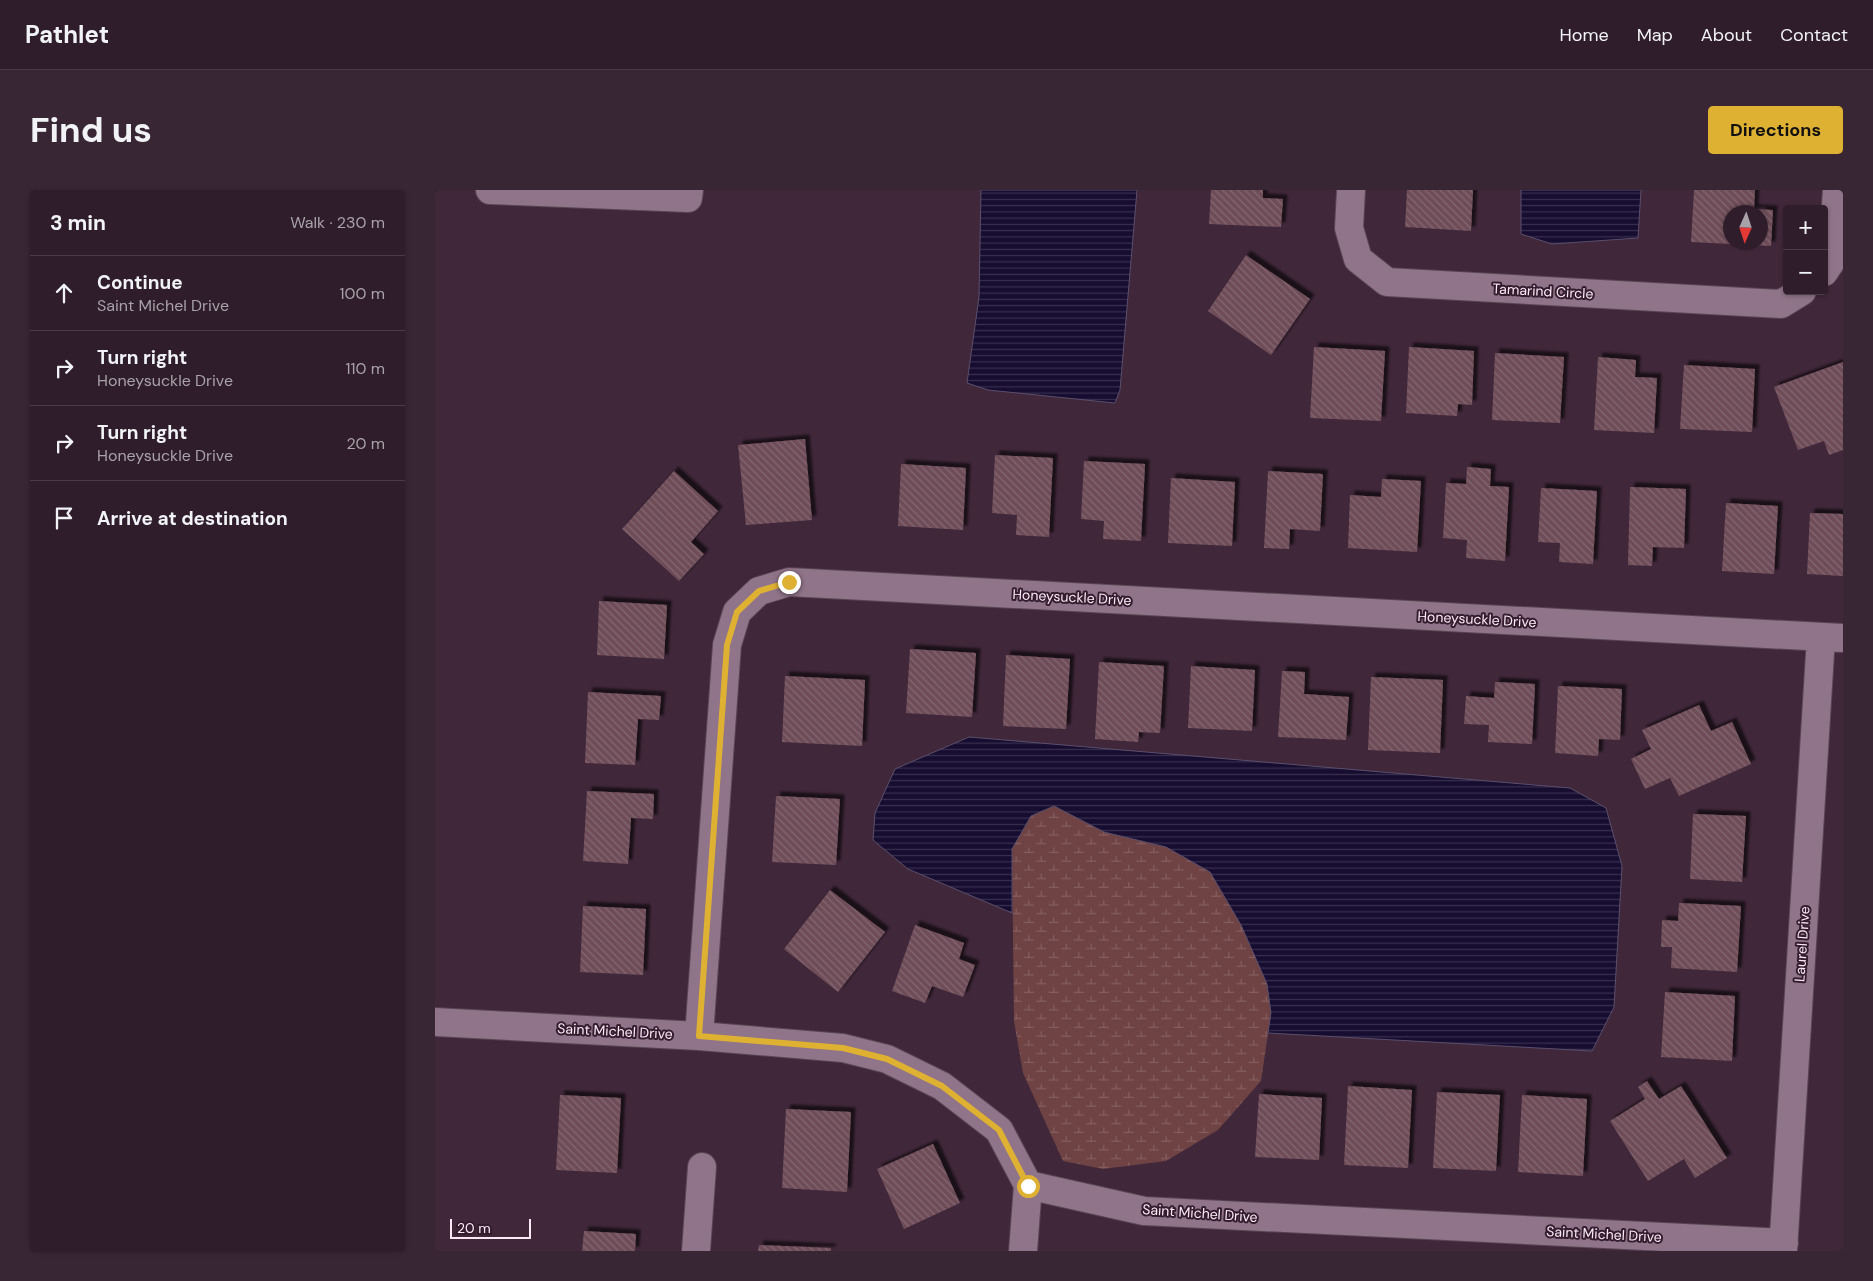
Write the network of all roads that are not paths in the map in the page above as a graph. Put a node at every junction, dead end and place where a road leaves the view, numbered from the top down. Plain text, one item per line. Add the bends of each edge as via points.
1 (490, 190) edge
2 (689, 190) edge
3 (1351, 190) edge
4 (1837, 190) edge
5 (1828, 267) edge
6 (1796, 295) edge
7 (1832, 638) edge
8 (435, 1022) edge
9 (699, 1036) junction
10 (702, 1168) dead end
11 (1028, 1186) junction
12 (1783, 1247) edge
13 (696, 1251) edge
14 (1023, 1251) edge

1 - 2 street via 688,198
3 - 6 street, Tamarind Circle via 1349,228 1358,259 1387,282 1781,304
4 - 5 street via 1833,260
7 - 9 street, Honeysuckle Drive via 789,582 759,591 737,612 727,645
7 - 12 street, Laurel Drive
8 - 9 street, Saint Michel Drive
9 - 11 street, Saint Michel Drive via 843,1048 887,1059 942,1086 999,1130
10 - 13 street
11 - 12 street, Saint Michel Drive via 1144,1211
11 - 14 street

